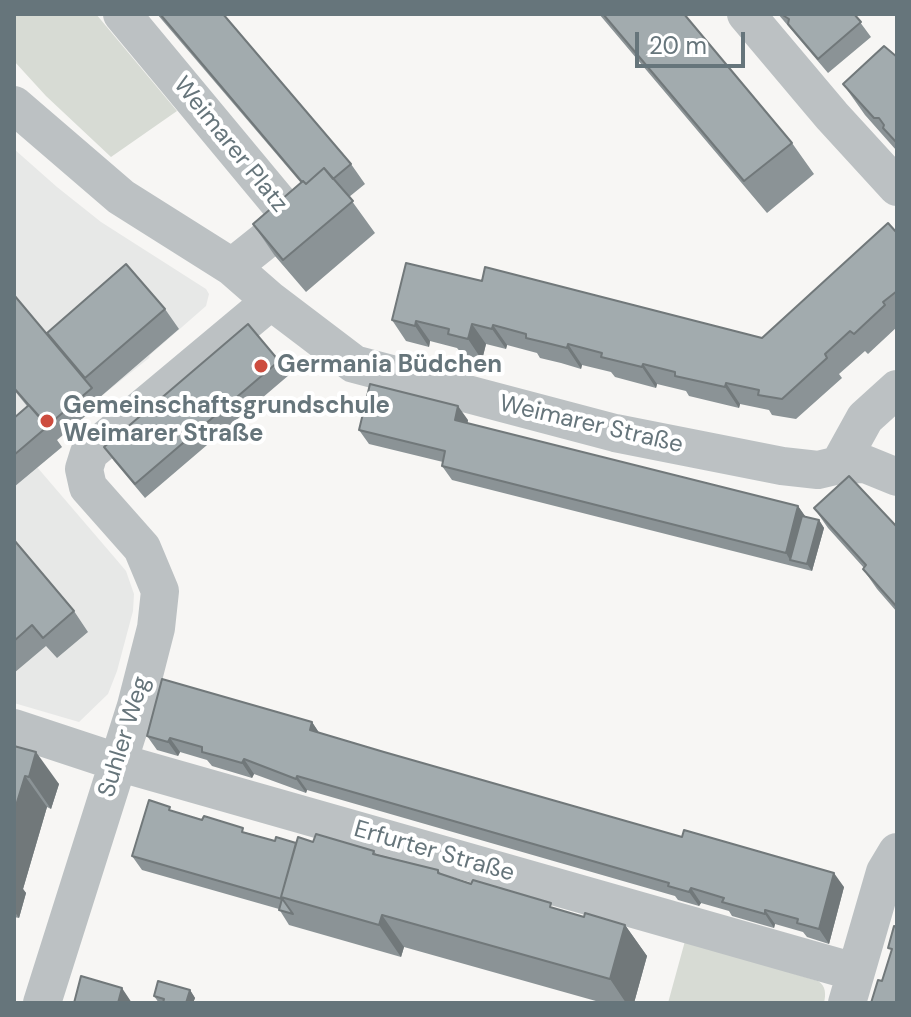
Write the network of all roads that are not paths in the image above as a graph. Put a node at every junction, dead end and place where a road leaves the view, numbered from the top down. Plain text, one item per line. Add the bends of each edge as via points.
1 (122, 14) edge
2 (746, 14) edge
3 (14, 105) edge
4 (897, 187) edge
5 (232, 267) junction
6 (271, 301) junction
7 (897, 389) edge
8 (839, 465) junction
9 (897, 477) edge
10 (14, 728) edge
11 (117, 762) junction
12 (897, 852) edge
13 (851, 988) edge
14 (42, 1003) edge

1 - 5 street, Weimarer Platz via 289,215 287,223
2 - 4 street via 843,106
3 - 5 street, Weimarer Straße via 121,197
5 - 6 street, Weimarer Straße
6 - 8 street, Weimarer Straße via 354,364 615,433 782,466 818,470
6 - 11 street, Suhler Weg via 89,453 84,469 88,487 142,548 160,591 143,680
7 - 8 street via 865,418
8 - 9 street, Weimarer Straße via 865,464
10 - 11 street, Erfurter Straße
11 - 13 street, Erfurter Straße
11 - 14 street, Suhler Weg
12 - 13 street via 885,872

